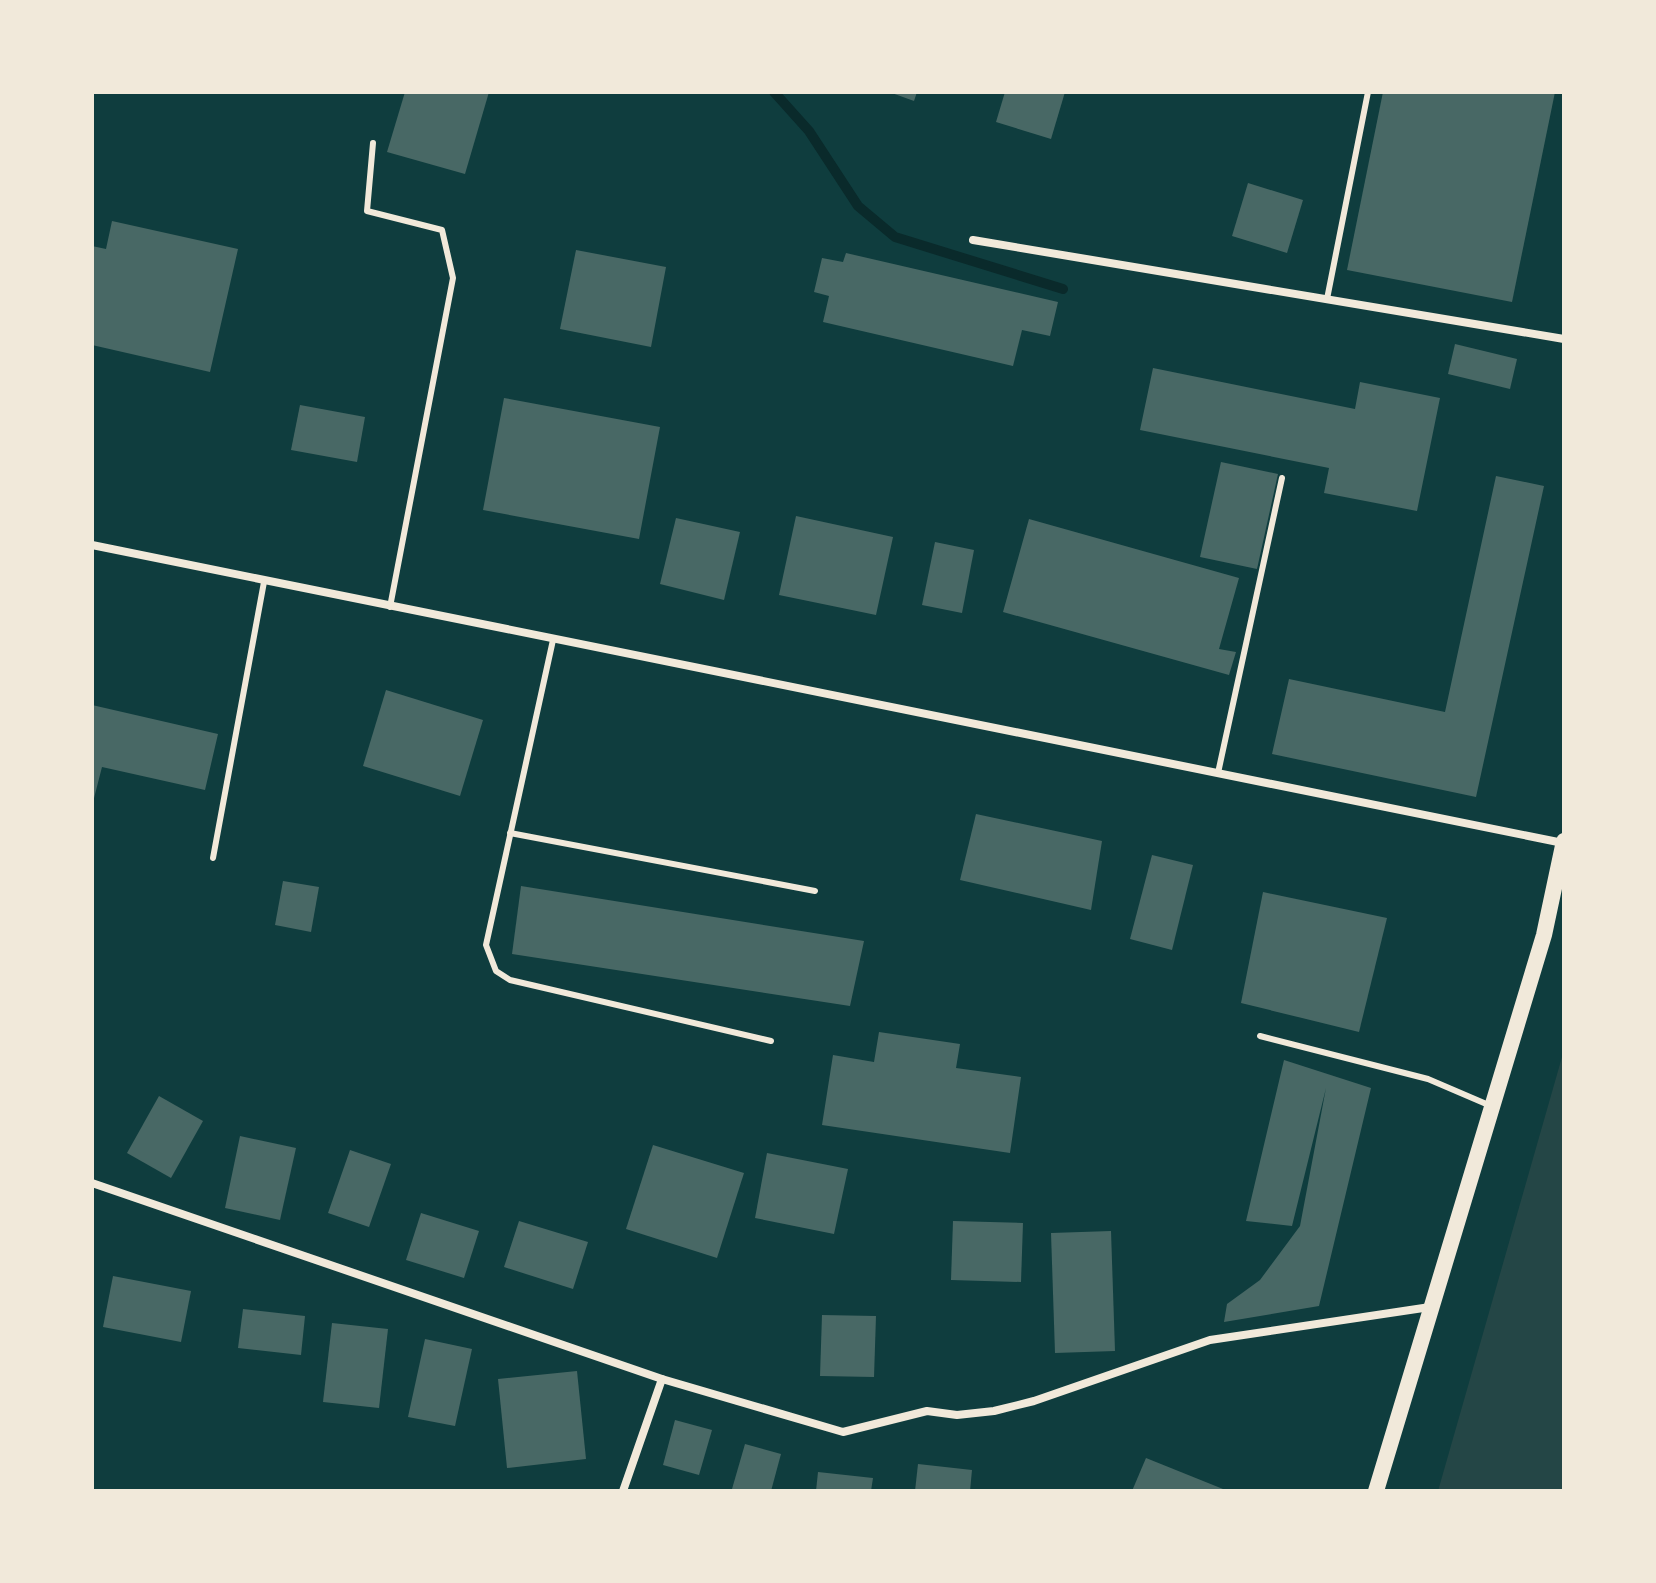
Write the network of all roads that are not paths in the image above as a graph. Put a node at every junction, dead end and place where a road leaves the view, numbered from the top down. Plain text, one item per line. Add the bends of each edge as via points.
1 (1368, 92) edge
2 (373, 143) dead end
3 (973, 240) dead end
4 (1327, 299) junction
5 (1564, 339) edge
6 (1282, 478) dead end
7 (92, 545) edge
8 (264, 582) junction
9 (390, 607) junction
10 (553, 640) junction
11 (1218, 773) junction
12 (510, 833) junction
13 (1564, 842) edge
14 (213, 858) dead end
15 (815, 891) dead end
16 (1260, 1036) dead end
17 (771, 1041) dead end
18 (1491, 1106) junction
19 (92, 1183) edge
20 (1430, 1307) junction
21 (662, 1379) junction
22 (623, 1491) edge
23 (1376, 1491) edge

1 - 4 lane
2 - 9 lane via 367,211 442,230 453,278
3 - 4 street
4 - 5 street
6 - 11 lane
7 - 8 street
8 - 9 street
8 - 14 lane
9 - 10 street
10 - 11 street
10 - 12 lane
11 - 13 street
12 - 15 lane
12 - 17 lane via 486,945 496,971 510,980
13 - 18 main road via 1544,935
16 - 18 lane via 1428,1079
18 - 20 main road
19 - 21 street
20 - 21 street via 1210,1340 1034,1401 957,1415 927,1411 843,1432
20 - 23 main road
21 - 22 street

